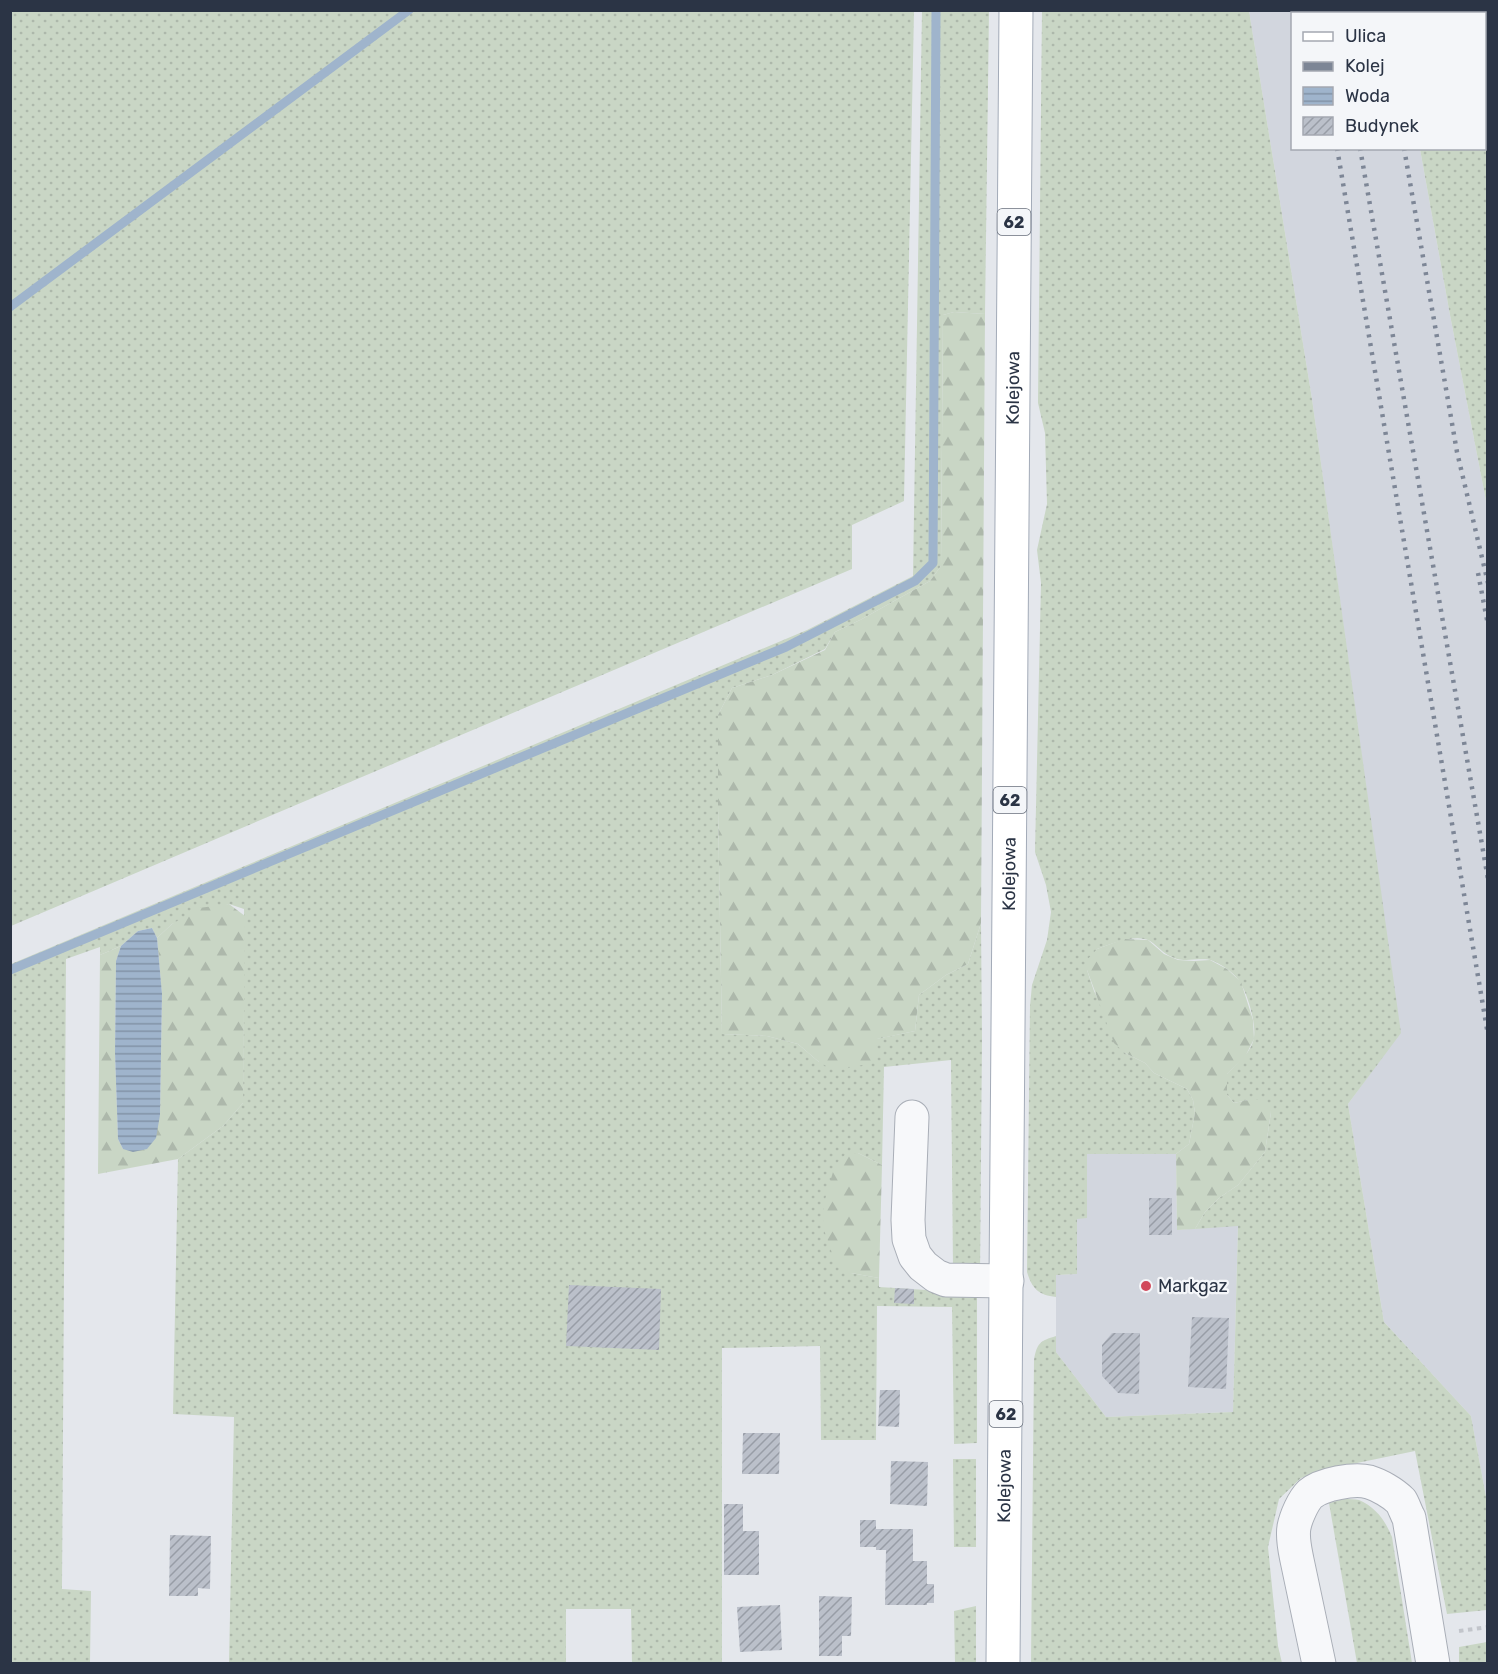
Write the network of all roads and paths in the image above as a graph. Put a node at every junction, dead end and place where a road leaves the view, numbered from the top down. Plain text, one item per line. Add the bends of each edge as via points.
1 (1016, 10) edge
2 (912, 1117) dead end
3 (1007, 1281) junction
4 (1003, 1664) edge
5 (1319, 1664) edge
6 (1433, 1664) edge

1 - 3 main road, Kolejowa / 62
2 - 3 street via 908,1220 915,1256 923,1266 946,1280
3 - 4 main road, Kolejowa / 62
5 - 6 street via 1293,1528 1310,1495 1350,1481 1369,1482 1402,1502 1409,1518

